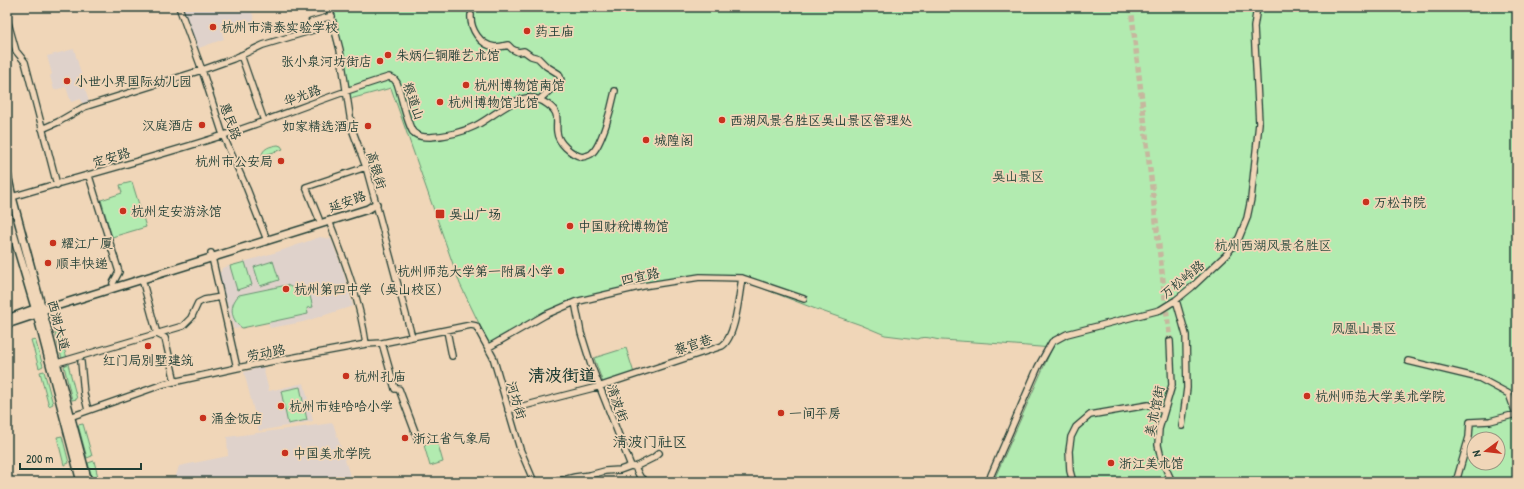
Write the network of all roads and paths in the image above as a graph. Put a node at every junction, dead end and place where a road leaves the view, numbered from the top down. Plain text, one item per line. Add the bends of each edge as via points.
1 (179, 7) edge
2 (329, 7) edge
3 (1257, 7) edge
4 (471, 14) dead end
5 (332, 16) junction
6 (7, 19) edge
7 (241, 55) junction
8 (202, 70) junction
9 (389, 77) joint
10 (346, 90) junction
11 (615, 91) dead end
12 (539, 100) junction
13 (264, 121) junction
14 (42, 129) junction
15 (223, 135) junction
16 (366, 167) junction
17 (7, 174) edge
18 (89, 176) junction
19 (57, 184) junction
20 (8, 199) edge
21 (376, 204) junction
22 (7, 213) edge
23 (319, 219) junction
24 (329, 221) junction
25 (266, 238) junction
26 (212, 255) junction
27 (742, 278) junction
28 (142, 279) junction
29 (113, 283) junction
30 (221, 297) junction
31 (804, 299) dead end
32 (1176, 300) junction
33 (575, 302) junction
34 (39, 310) junction
35 (7, 318) edge
36 (7, 324) edge
37 (476, 326) joint
38 (447, 331) junction
39 (157, 334) junction
40 (412, 337) junction
41 (1170, 341) tunnel mouth
42 (382, 343) junction
43 (366, 344) junction
44 (489, 347) junction
45 (452, 356) dead end
46 (1408, 361) dead end
47 (81, 362) dead end
48 (57, 363) junction
49 (237, 368) junction
50 (174, 382) junction
51 (601, 386) junction
52 (88, 410) junction
53 (508, 410) junction
54 (1164, 411) junction
55 (67, 418) junction
56 (1182, 426) dead end
57 (417, 437) dead end
58 (659, 453) dead end
59 (633, 466) junction
60 (81, 482) edge
61 (88, 482) edge
62 (534, 482) edge
63 (555, 482) edge
64 (646, 482) edge
65 (989, 482) edge
66 (1073, 482) edge
67 (1172, 482) edge
68 (1456, 482) edge

1 - 8 street, 惠民路
2 - 5 street, 高银街
3 - 32 street, 万松岭路 via 1254,27 1259,123 1247,218 1239,238 1229,252
4 - 12 street via 470,20 474,31 485,43 496,47 508,45 518,52 524,51 559,74 561,80
5 - 7 street via 311,22 313,30 263,45
5 - 10 street, 高银街
6 - 14 street via 16,51 25,62
7 - 8 street
7 - 13 street
8 - 14 street via 84,107
8 - 15 street, 惠民路
9 - 10 street, 华光路
9 - 12 street, 粮道山 via 396,83 413,132 425,137 456,133 475,126 520,100 532,97
10 - 13 street, 华光路
10 - 16 street, 高银街 via 352,128
11 - 12 street via 598,144 591,154 582,157 562,143 558,137 556,112
13 - 15 street, 华光路
14 - 19 street
15 - 18 street, 定安路
15 - 25 street, 惠民路
16 - 21 street, 高银街
16 - 23 street via 306,188
17 - 20 main road, 西湖大道
18 - 19 street, 定安路
18 - 29 street via 119,272
19 - 20 street, 定安路
20 - 34 main road, 西湖大道
21 - 23 main road, 延安路
21 - 24 main road, 延安路
21 - 40 street, 高银街
22 - 34 main road, 西湖大道
23 - 25 main road, 延安路
24 - 25 main road, 延安路
24 - 43 street via 345,259 363,320
25 - 26 main road, 延安路
26 - 28 main road, 延安路
26 - 29 main road, 延安路
26 - 30 street
27 - 31 street, 四宜路
27 - 33 street, 四宜路 via 700,276
27 - 51 street, 蔡官巷 via 733,326 726,344
28 - 34 main road, 延安路
28 - 39 street
29 - 34 main road, 延安路
30 - 39 street via 198,303 191,318 183,326
30 - 49 street
32 - 56 street via 1186,335 1187,388
32 - 65 street, 万松岭路 via 1155,312 1067,334 1052,342 1043,355
33 - 44 street, 四宜路 via 545,315
33 - 51 street, 清波街 via 585,346
34 - 35 main road, 延安路
34 - 36 main road, 延安路
34 - 48 main road, 西湖大道
34 - 55 main road, 西湖大道
37 - 38 street, 劳动路 via 464,326
37 - 44 street, 河坊街
38 - 40 street, 劳动路
38 - 45 street
39 - 48 street
39 - 50 street via 165,338
40 - 42 street, 劳动路
41 - 54 street, 美术馆街 via 1172,385
42 - 43 street, 劳动路
42 - 57 street via 395,389 399,389
43 - 49 street, 劳动路
44 - 53 street, 河坊街
46 - 68 street via 1478,378 1509,394 1516,414 1490,421 1470,422 1469,437
47 - 52 street
48 - 55 main road, 西湖大道
49 - 50 street, 劳动路
50 - 52 street, 劳动路
51 - 53 street
51 - 59 street, 清波街 via 616,429
52 - 55 street, 劳动路
53 - 62 street, 河坊街
54 - 66 street via 1148,405 1090,415 1076,427 1071,437 1070,471
54 - 67 street, 美术馆街 via 1158,445
55 - 60 main road, 西湖大道
55 - 61 main road, 西湖大道
58 - 59 street
59 - 63 street
59 - 64 street, 清波街

